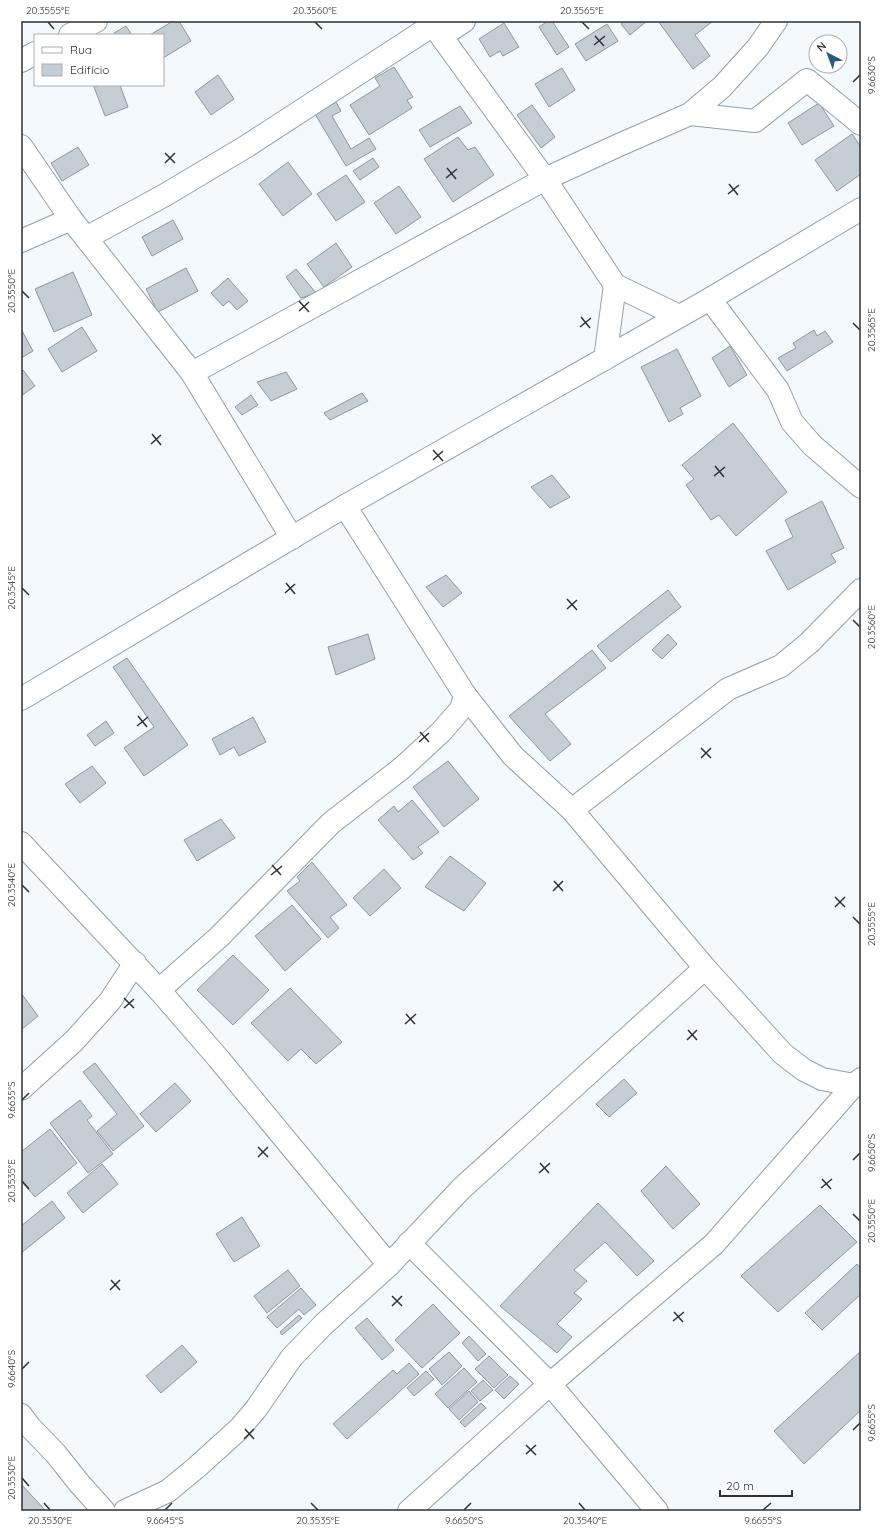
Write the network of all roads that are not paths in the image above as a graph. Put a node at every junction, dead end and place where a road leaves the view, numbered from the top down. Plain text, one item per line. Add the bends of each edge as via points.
1 (96, 21) edge
2 (464, 21) edge
3 (776, 21) edge
4 (435, 28) edge
5 (72, 34) edge
6 (34, 54) edge
7 (21, 61) edge
8 (690, 114) junction
9 (861, 124) edge
10 (21, 146) edge
11 (545, 179) junction
12 (861, 209) edge
13 (71, 219) junction
14 (86, 238) junction
15 (21, 241) edge
16 (615, 286) junction
17 (710, 299) junction
18 (679, 316) junction
19 (605, 359) junction
20 (192, 373) junction
21 (861, 487) edge
22 (345, 506) junction
23 (292, 538) junction
24 (861, 590) edge
25 (465, 695) junction
26 (21, 699) edge
27 (572, 810) junction
28 (21, 842) edge
29 (135, 963) junction
30 (705, 968) junction
31 (159, 990) junction
32 (858, 1082) edge
33 (21, 1089) edge
34 (409, 1243) junction
35 (389, 1265) junction
36 (550, 1384) junction
37 (21, 1415) edge
38 (104, 1511) edge
39 (125, 1511) edge
40 (409, 1511) edge
41 (657, 1511) edge

1 - 5 street
2 - 4 street
3 - 8 street via 758,47 727,81
4 - 11 street
4 - 14 street via 247,146
6 - 7 street
8 - 9 street via 755,121 807,80
8 - 11 street
10 - 13 street
11 - 16 street
11 - 20 street
12 - 17 street
13 - 14 street
13 - 15 street
14 - 20 street
16 - 18 street
16 - 19 street
17 - 18 street
17 - 21 street via 778,390 792,422 812,445
18 - 19 street
19 - 22 street
20 - 23 street
22 - 23 street
22 - 25 street
23 - 26 street
24 - 27 street via 809,643 781,666 728,689
25 - 27 street via 513,756
25 - 31 street via 461,709 441,732 402,768 331,823 219,937
27 - 30 street
28 - 29 street
29 - 31 street
29 - 33 street via 110,1001 79,1035
30 - 32 street via 783,1054 804,1070 822,1079
30 - 34 street via 462,1188
31 - 35 street
32 - 36 street via 714,1244
34 - 35 street
34 - 36 street
35 - 39 street via 292,1357 239,1429 168,1491
36 - 40 street
36 - 41 street
37 - 38 street

